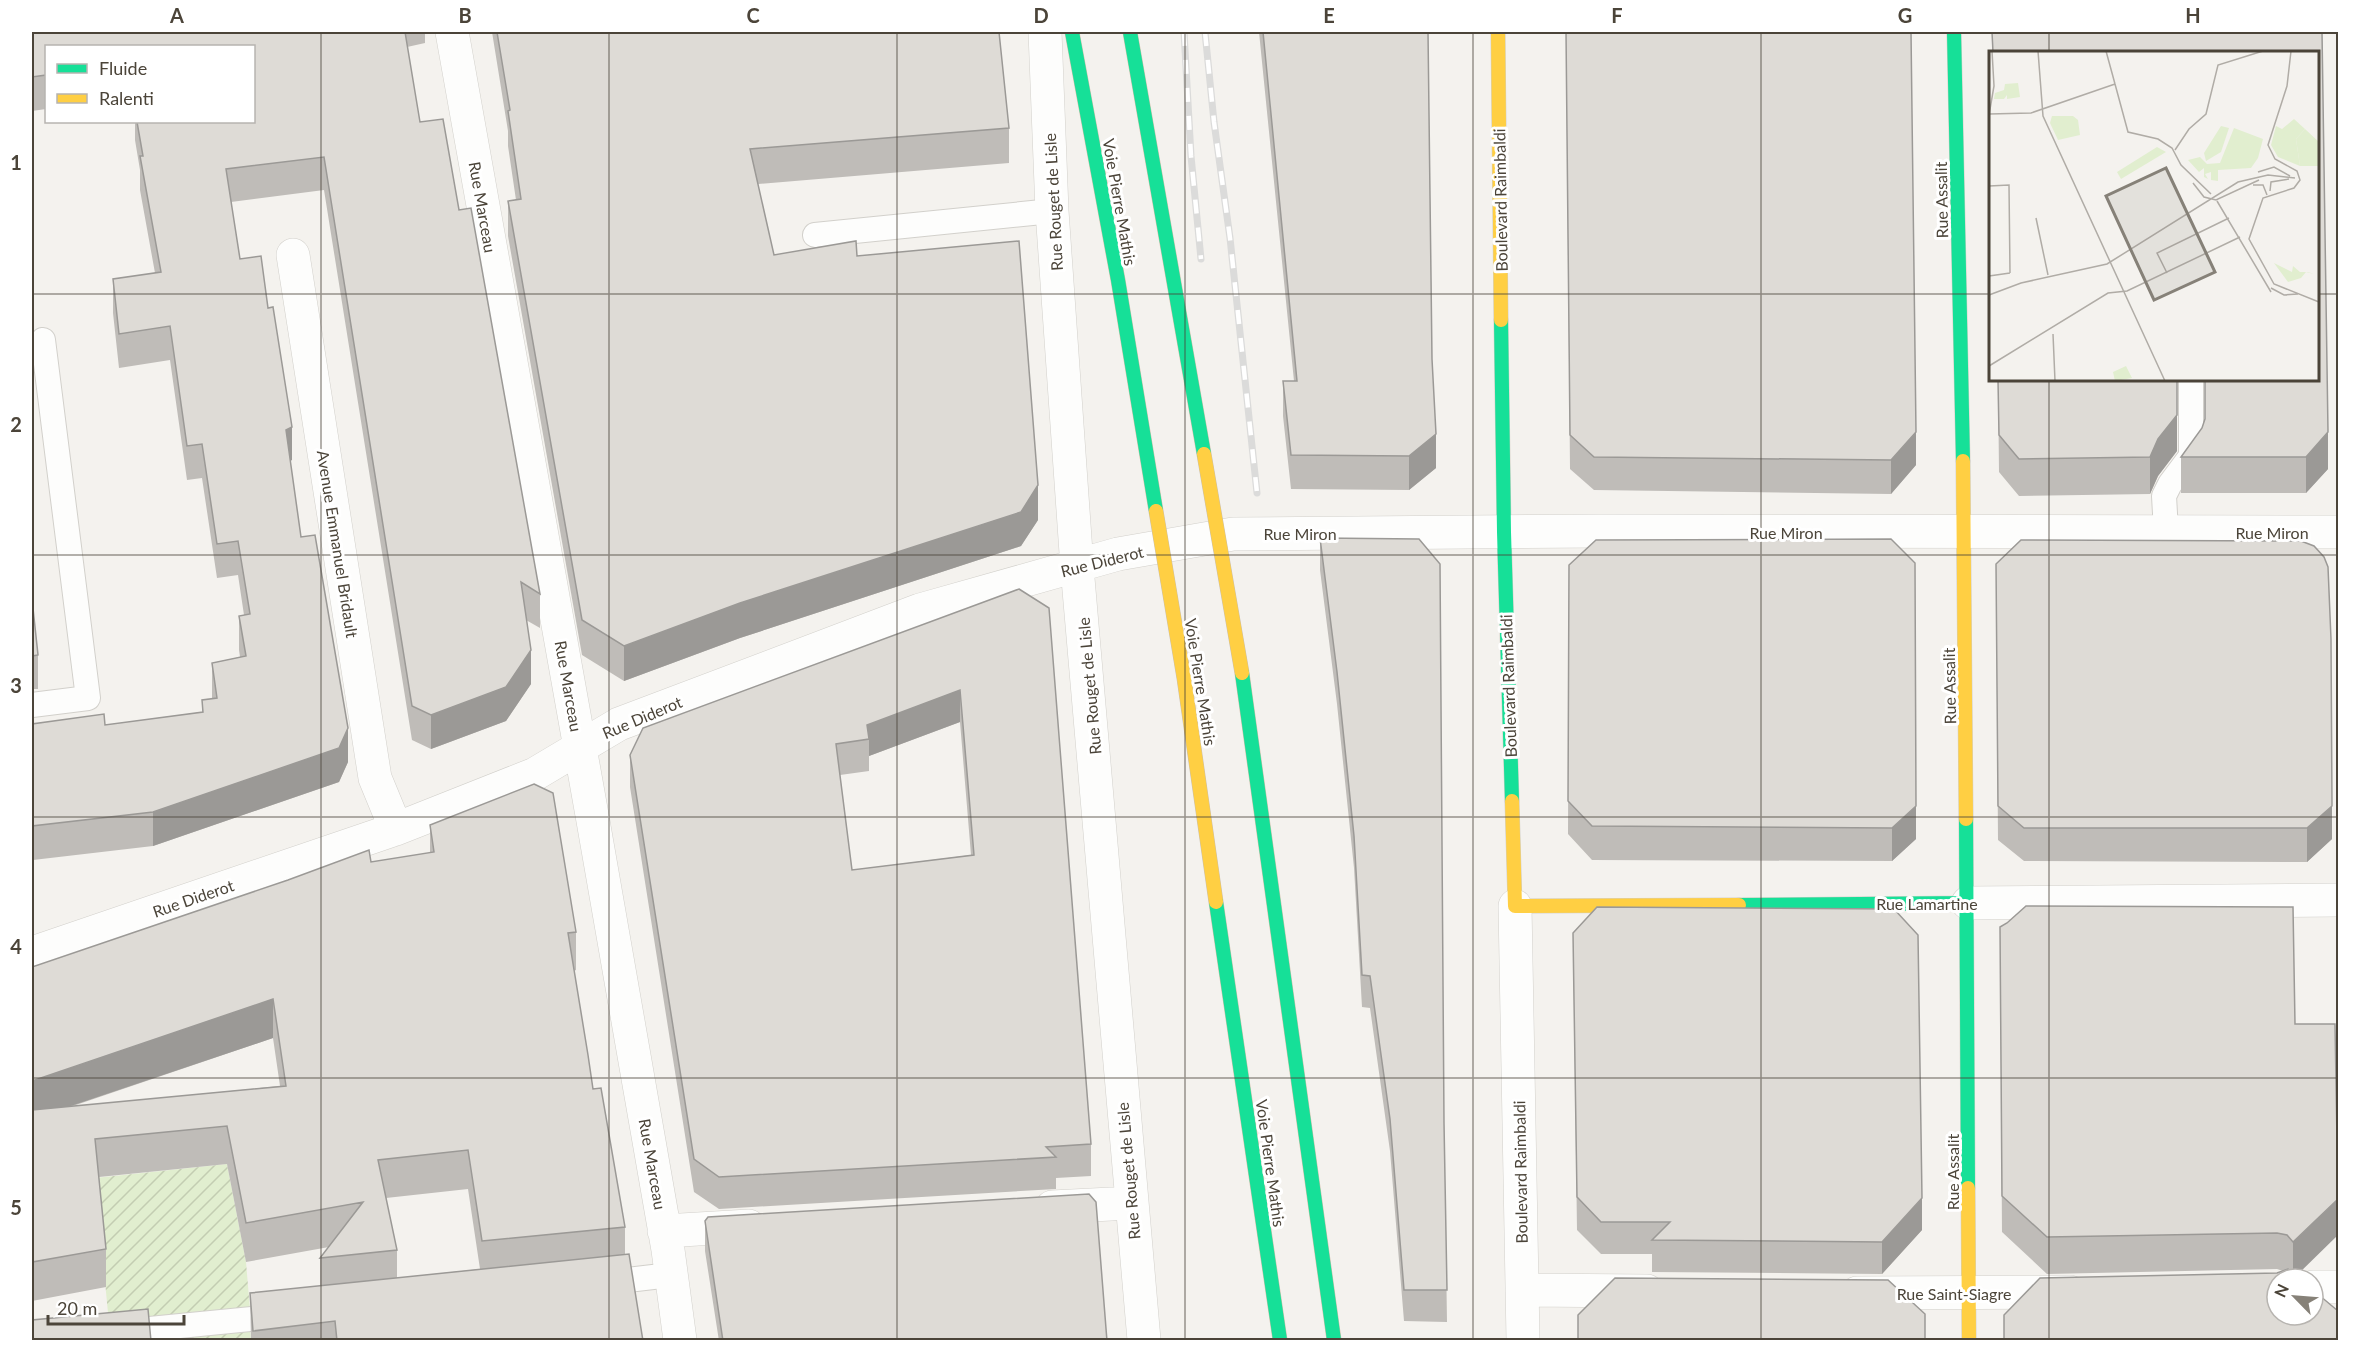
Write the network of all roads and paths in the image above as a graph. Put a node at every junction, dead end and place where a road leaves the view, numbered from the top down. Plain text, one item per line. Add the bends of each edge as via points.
1 (452, 32) edge
2 (1045, 32) edge
3 (1072, 32) edge
4 (1130, 32) edge
5 (1498, 32) edge
6 (1954, 32) edge
7 (1052, 211) junction
8 (815, 235) dead end
9 (293, 255) dead end
10 (43, 340) dead end
11 (2191, 381) edge
12 (2166, 531) junction
13 (1504, 532) junction
14 (2338, 532) edge
15 (1964, 533) junction
16 (1233, 534) joint
17 (1077, 567) junction
18 (32, 705) edge
19 (579, 746) junction
20 (396, 829) junction
21 (2338, 900) edge
22 (1968, 903) junction
23 (1515, 906) junction
24 (32, 953) edge
25 (1131, 1203) junction
26 (1023, 1209) edge
27 (784, 1223) edge
28 (664, 1231) junction
29 (670, 1275) junction
30 (579, 1286) edge
31 (1522, 1290) junction
32 (1683, 1292) edge
33 (2099, 1292) edge
34 (1826, 1293) edge
35 (1969, 1294) junction
36 (308, 1313) edge
37 (95, 1335) edge
38 (680, 1341) edge
39 (1144, 1341) edge
40 (1280, 1341) edge
41 (1334, 1341) edge
42 (1523, 1341) edge
43 (1969, 1341) edge

1 - 19 street, Rue Marceau
2 - 7 street, Rue Rouget de Lisle
3 - 40 main road, Voie Pierre Mathis, bridge via 1184,678
4 - 41 main road, bridge via 1241,667
5 - 13 main road, Boulevard Raimbaldi
6 - 15 main road, Rue Assalit
7 - 8 lane
7 - 17 street, Rue Rouget de Lisle
9 - 20 street, Avenue Emmanuel Bridault via 375,778
10 - 18 lane via 88,698
11 - 12 lane via 2191,456 2164,496
12 - 14 street, Rue Miron
12 - 15 street, Rue Miron
13 - 15 street, Rue Miron
13 - 16 street, Rue Miron
13 - 23 main road, Boulevard Raimbaldi
15 - 22 main road, Rue Assalit
16 - 17 street, Rue Diderot via 1118,554
17 - 19 street, Rue Diderot via 920,610 619,723
17 - 25 street, Rue Rouget de Lisle
19 - 20 street, Rue Diderot via 535,774
19 - 28 street, Rue Marceau
20 - 24 street, Rue Diderot
21 - 22 street, Rue Lamartine
22 - 23 main road, Rue Lamartine
22 - 35 main road, Rue Assalit
23 - 31 street, Boulevard Raimbaldi
25 - 26 street
25 - 39 street, Rue Rouget de Lisle
27 - 28 street
28 - 29 street, Rue Marceau
29 - 30 lane
29 - 38 street, Rue Marceau
31 - 32 street
31 - 42 street, Boulevard Raimbaldi
33 - 35 street, Rue Saint-Siagre
34 - 35 street, Rue Saint-Siagre
35 - 43 main road, Rue Assalit
36 - 37 lane

